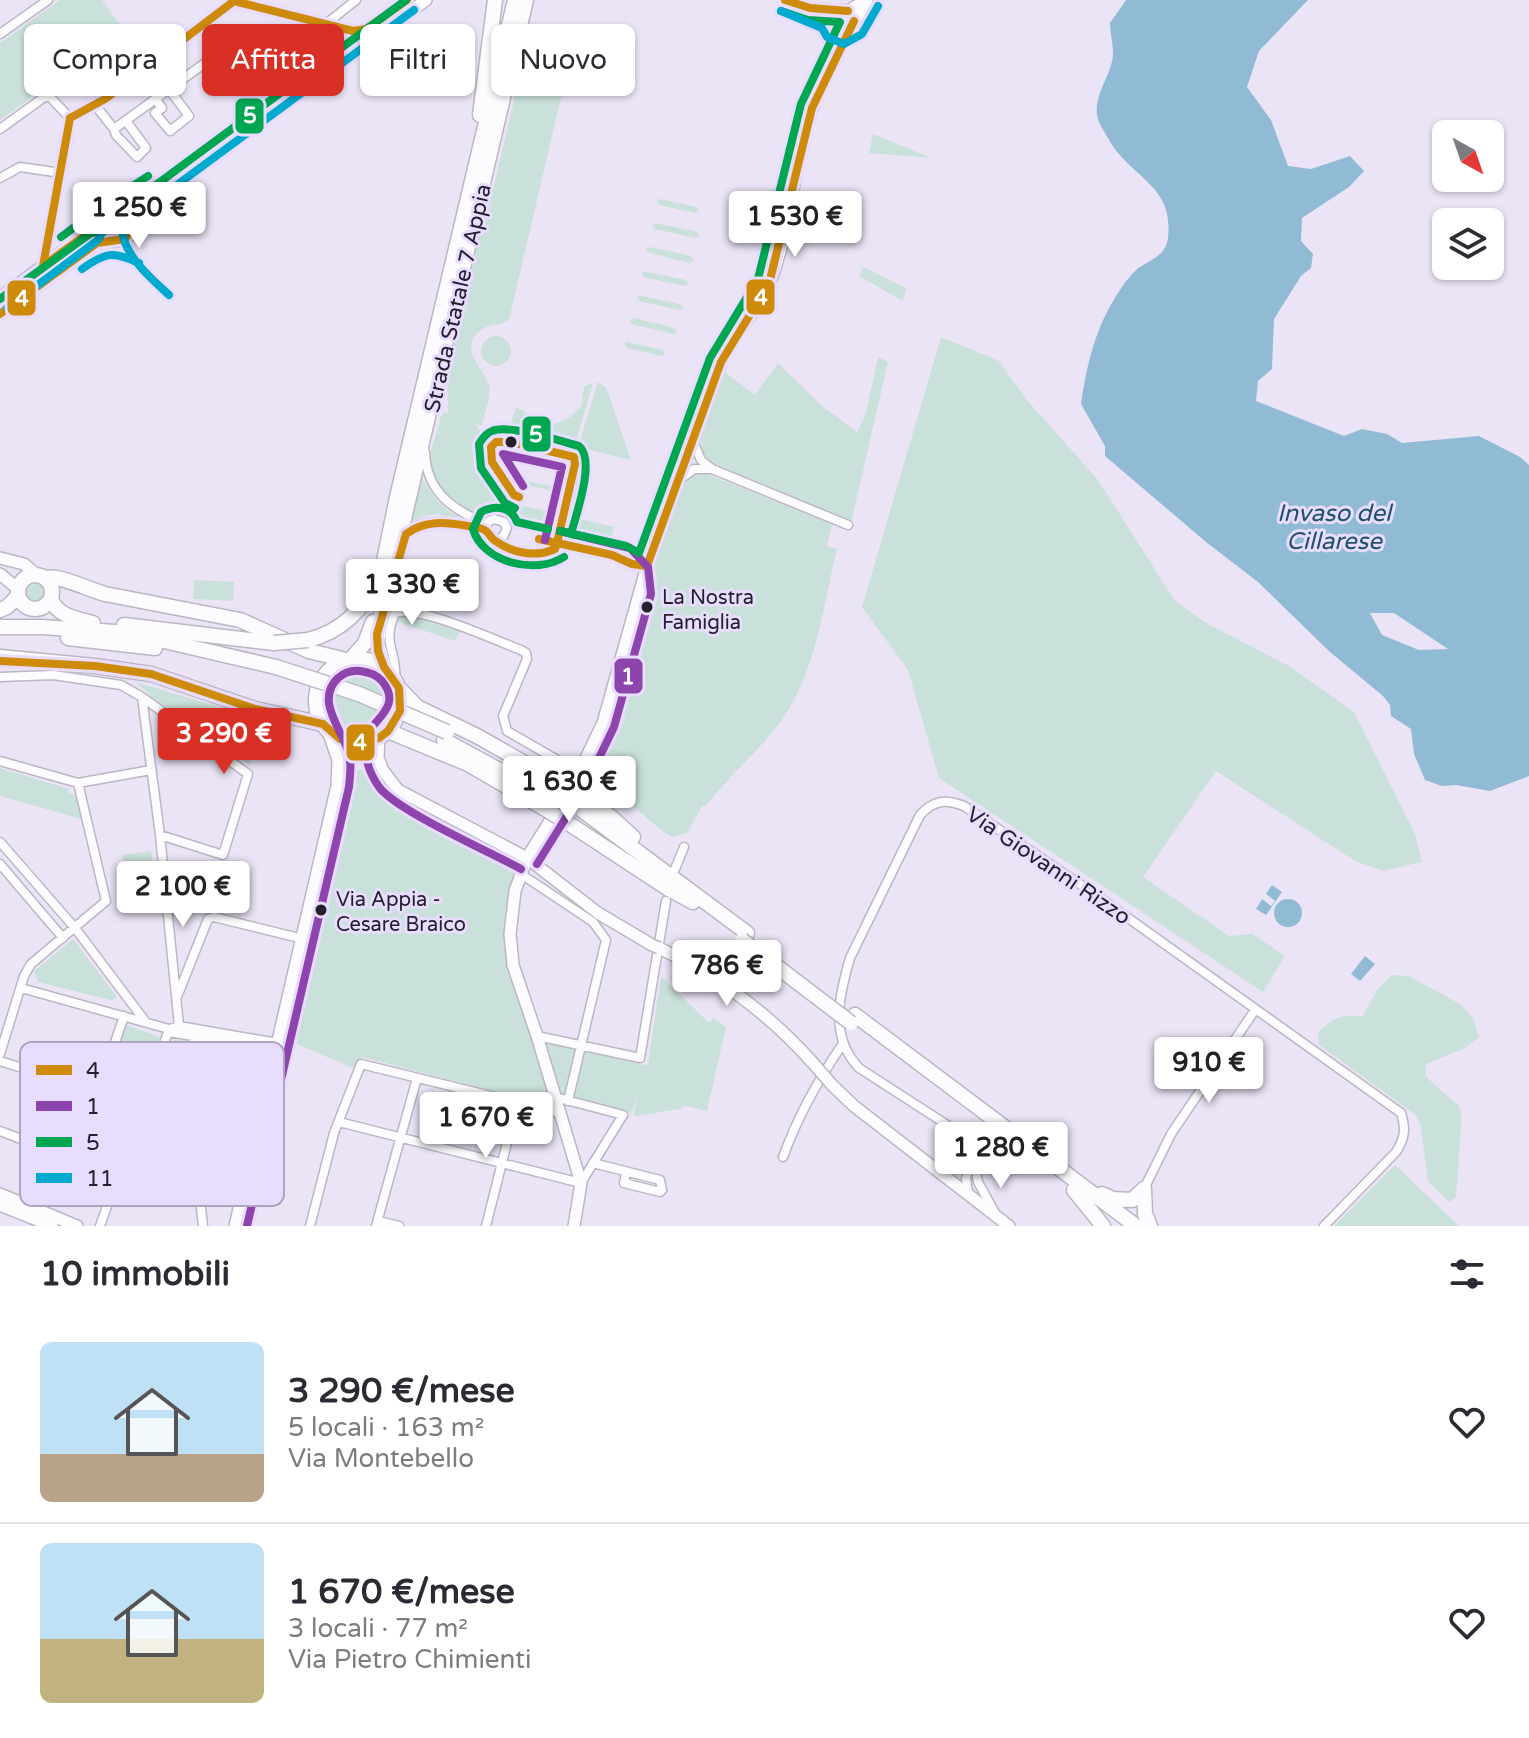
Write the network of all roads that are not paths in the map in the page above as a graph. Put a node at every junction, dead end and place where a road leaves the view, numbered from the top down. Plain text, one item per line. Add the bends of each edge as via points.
1 (48, 0) edge
2 (233, 0) edge
3 (356, 0) edge
4 (407, 0) edge
5 (426, 0) edge
6 (495, 0) edge
7 (785, 0) edge
8 (866, 0) edge
9 (519, 7) edge
10 (842, 20) junction
11 (326, 24) joint
12 (373, 24) edge
13 (0, 34) edge
14 (159, 96) edge
15 (174, 96) edge
16 (276, 96) edge
17 (155, 99) junction
18 (95, 105) junction
19 (70, 118) junction
20 (126, 121) junction
21 (0, 129) edge
22 (114, 129) junction
23 (61, 173) junction
24 (0, 178) edge
25 (472, 188) junction
26 (123, 205) junction
27 (95, 221) junction
28 (134, 222) junction
29 (108, 241) junction
30 (43, 266) junction
31 (0, 298) edge
32 (0, 314) edge
33 (425, 435) junction
34 (693, 441) junction
35 (687, 458) junction
36 (701, 464) junction
37 (678, 481) junction
38 (848, 525) dead end
39 (389, 533) junction
40 (0, 558) edge
41 (0, 574) edge
42 (42, 576) junction
43 (83, 588) junction
44 (18, 592) junction
45 (386, 596) junction
46 (51, 597) junction
47 (0, 610) edge
48 (0, 619) edge
49 (93, 623) junction
50 (129, 625) junction
51 (0, 627) edge
52 (0, 635) edge
53 (309, 645) junction
54 (242, 657) junction
55 (4, 659) edge
56 (349, 660) junction
57 (384, 667) junction
58 (276, 671) junction
59 (324, 676) junction
60 (0, 677) edge
61 (397, 684) junction
62 (142, 697) junction
63 (326, 728) junction
64 (384, 734) junction
65 (360, 743) junction
66 (0, 761) edge
67 (151, 770) junction
68 (344, 771) junction
69 (383, 773) junction
70 (580, 773) junction
71 (78, 783) junction
72 (337, 786) junction
73 (555, 797) junction
74 (160, 835) junction
75 (0, 842) edge
76 (684, 847) dead end
77 (527, 858) junction
78 (0, 864) edge
79 (675, 869) dead end
80 (521, 874) junction
81 (666, 901) dead end
82 (75, 928) junction
83 (63, 938) junction
84 (303, 939) junction
85 (21, 988) junction
86 (175, 1001) junction
87 (1255, 1010) junction
88 (124, 1016) junction
89 (145, 1021) junction
90 (172, 1029) junction
91 (195, 1033) junction
92 (537, 1036) junction
93 (115, 1042) edge
94 (167, 1042) edge
95 (193, 1042) edge
96 (252, 1042) edge
97 (278, 1042) edge
98 (842, 1045) junction
99 (581, 1047) junction
100 (0, 1054) edge
101 (0, 1061) edge
102 (20, 1067) edge
103 (417, 1078) junction
104 (555, 1097) junction
105 (568, 1101) junction
106 (517, 1103) junction
107 (560, 1113) junction
108 (339, 1122) junction
109 (0, 1131) edge
110 (401, 1137) junction
111 (20, 1139) edge
112 (974, 1152) junction
113 (783, 1157) dead end
114 (593, 1163) junction
115 (502, 1165) junction
116 (970, 1165) junction
117 (626, 1173) dead end
118 (977, 1175) junction
119 (946, 1177) junction
120 (581, 1183) junction
121 (1077, 1187) junction
122 (1144, 1189) junction
123 (0, 1194) edge
124 (968, 1194) junction
125 (20, 1202) edge
126 (0, 1205) edge
127 (29, 1206) edge
128 (107, 1206) edge
129 (201, 1206) edge
130 (240, 1206) edge
131 (996, 1215) junction
132 (37, 1223) edge
133 (377, 1223) edge
134 (52, 1226) edge
135 (77, 1226) edge
136 (100, 1226) edge
137 (203, 1226) edge
138 (235, 1226) edge
139 (310, 1226) edge
140 (399, 1226) edge
141 (486, 1226) edge
142 (574, 1226) edge
143 (1009, 1226) edge
144 (1103, 1226) edge
145 (1119, 1226) edge
146 (1136, 1226) edge
147 (1150, 1226) edge
148 (1324, 1226) edge

1 - 13 street
2 - 11 street
2 - 18 street
3 - 11 street
4 - 12 street
5 - 28 street via 144,209
6 - 25 highway
7 - 10 street
8 - 10 street
9 - 25 highway, Strada Statale 7 Appia
9 - 33 highway, Strada Statale 7 Appia
10 - 34 street via 839,52 807,126 769,284 728,348
14 - 17 street
15 - 17 street via 189,116 170,131 155,113 162,108
16 - 26 street
17 - 20 street
18 - 19 street
18 - 22 street
19 - 21 street via 49,96
19 - 23 street
20 - 22 street
20 - 22 street via 146,148 137,157
23 - 24 street via 20,167
23 - 30 street
25 - 39 highway, Strada Statale 7 Appia
26 - 27 street via 105,205
26 - 28 street
27 - 29 street via 98,233
27 - 30 street via 90,231
28 - 29 street via 125,239
29 - 32 street via 97,243
30 - 31 street
33 - 45 highway, Strada Statale 7 Appia
33 - 45 street via 426,468 433,486 460,514 486,527 441,522 414,527 406,534
34 - 35 street
34 - 36 street
35 - 36 street
35 - 37 street
36 - 37 street
36 - 38 street
37 - 70 street via 647,566 613,693
39 - 53 highway via 361,606
39 - 56 highway via 371,630
40 - 42 street
41 - 44 street
42 - 43 highway
42 - 44 highway via 23,579
42 - 46 highway via 51,586
43 - 46 highway
43 - 53 highway via 232,618
44 - 46 highway via 23,605 33,609
44 - 47 highway
45 - 57 highway, Strada Statale 7 Appia via 377,634
46 - 49 highway via 61,613
48 - 49 highway
49 - 50 highway
50 - 53 highway, bridge
50 - 54 highway
51 - 54 highway via 130,633
52 - 58 highway via 162,649
53 - 56 highway
53 - 59 highway
54 - 58 highway
55 - 63 highway via 151,674
56 - 57 highway
56 - 59 highway
57 - 61 highway
58 - 73 highway via 445,736
59 - 63 highway via 316,695
60 - 62 street via 53,675 121,685
61 - 64 highway via 400,711
61 - 70 street via 388,644 395,613 410,610 526,653 503,716 507,731
61 - 73 highway via 417,707 477,736
62 - 67 street
62 - 74 street via 248,774 223,855
63 - 65 highway via 340,739
63 - 72 street via 338,760
64 - 65 highway
64 - 69 street via 378,758
64 - 73 highway
65 - 68 street
65 - 69 street
66 - 71 street
67 - 71 street
67 - 74 street
68 - 69 street via 355,761 367,760
68 - 72 street
69 - 77 street via 398,790
70 - 77 street
71 - 82 street via 106,901
72 - 84 street
73 - 121 highway, bridge
74 - 86 street
75 - 82 street
76 - 79 street
77 - 80 street
77 - 119 street, bridge via 598,913 711,975 763,1013 854,1106
78 - 83 street
80 - 92 street via 510,934 513,965
80 - 99 street via 593,922 606,940
81 - 99 street via 640,1058
82 - 83 street
82 - 89 street
83 - 85 street via 31,964
84 - 86 street via 208,919
84 - 97 street
85 - 88 street
85 - 100 street
86 - 90 street
87 - 98 street, Via Giovanni Rizzo via 1013,838 947,800 920,815 850,958 839,1016
87 - 122 street via 1171,1134
87 - 148 street, Via Giovanni Rizzo via 1401,1113 1405,1125 1396,1152
88 - 89 street
88 - 93 street
89 - 90 street
90 - 91 street
90 - 94 street
91 - 95 street
91 - 96 street
92 - 99 street
92 - 104 street
98 - 112 street via 859,1068 959,1131
98 - 113 street via 794,1127
99 - 105 street
101 - 102 street
103 - 106 street
103 - 108 street via 361,1064
103 - 110 street
104 - 105 street
104 - 107 street
105 - 114 street via 623,1115
106 - 107 street
106 - 115 street
107 - 120 street
108 - 110 street
108 - 139 street
109 - 111 street
110 - 115 street
110 - 133 street
112 - 116 street
112 - 118 street
114 - 117 street
114 - 120 street
115 - 120 street
115 - 141 street
116 - 119 street
116 - 124 street
118 - 124 street
118 - 131 street
119 - 124 street
120 - 142 street
121 - 122 highway via 1122,1201
121 - 144 highway
121 - 145 highway
121 - 146 highway
122 - 147 highway
123 - 125 street
124 - 131 street
126 - 132 street
127 - 135 street
128 - 136 street
129 - 137 street
130 - 138 street
131 - 143 street
132 - 134 street
133 - 140 street

